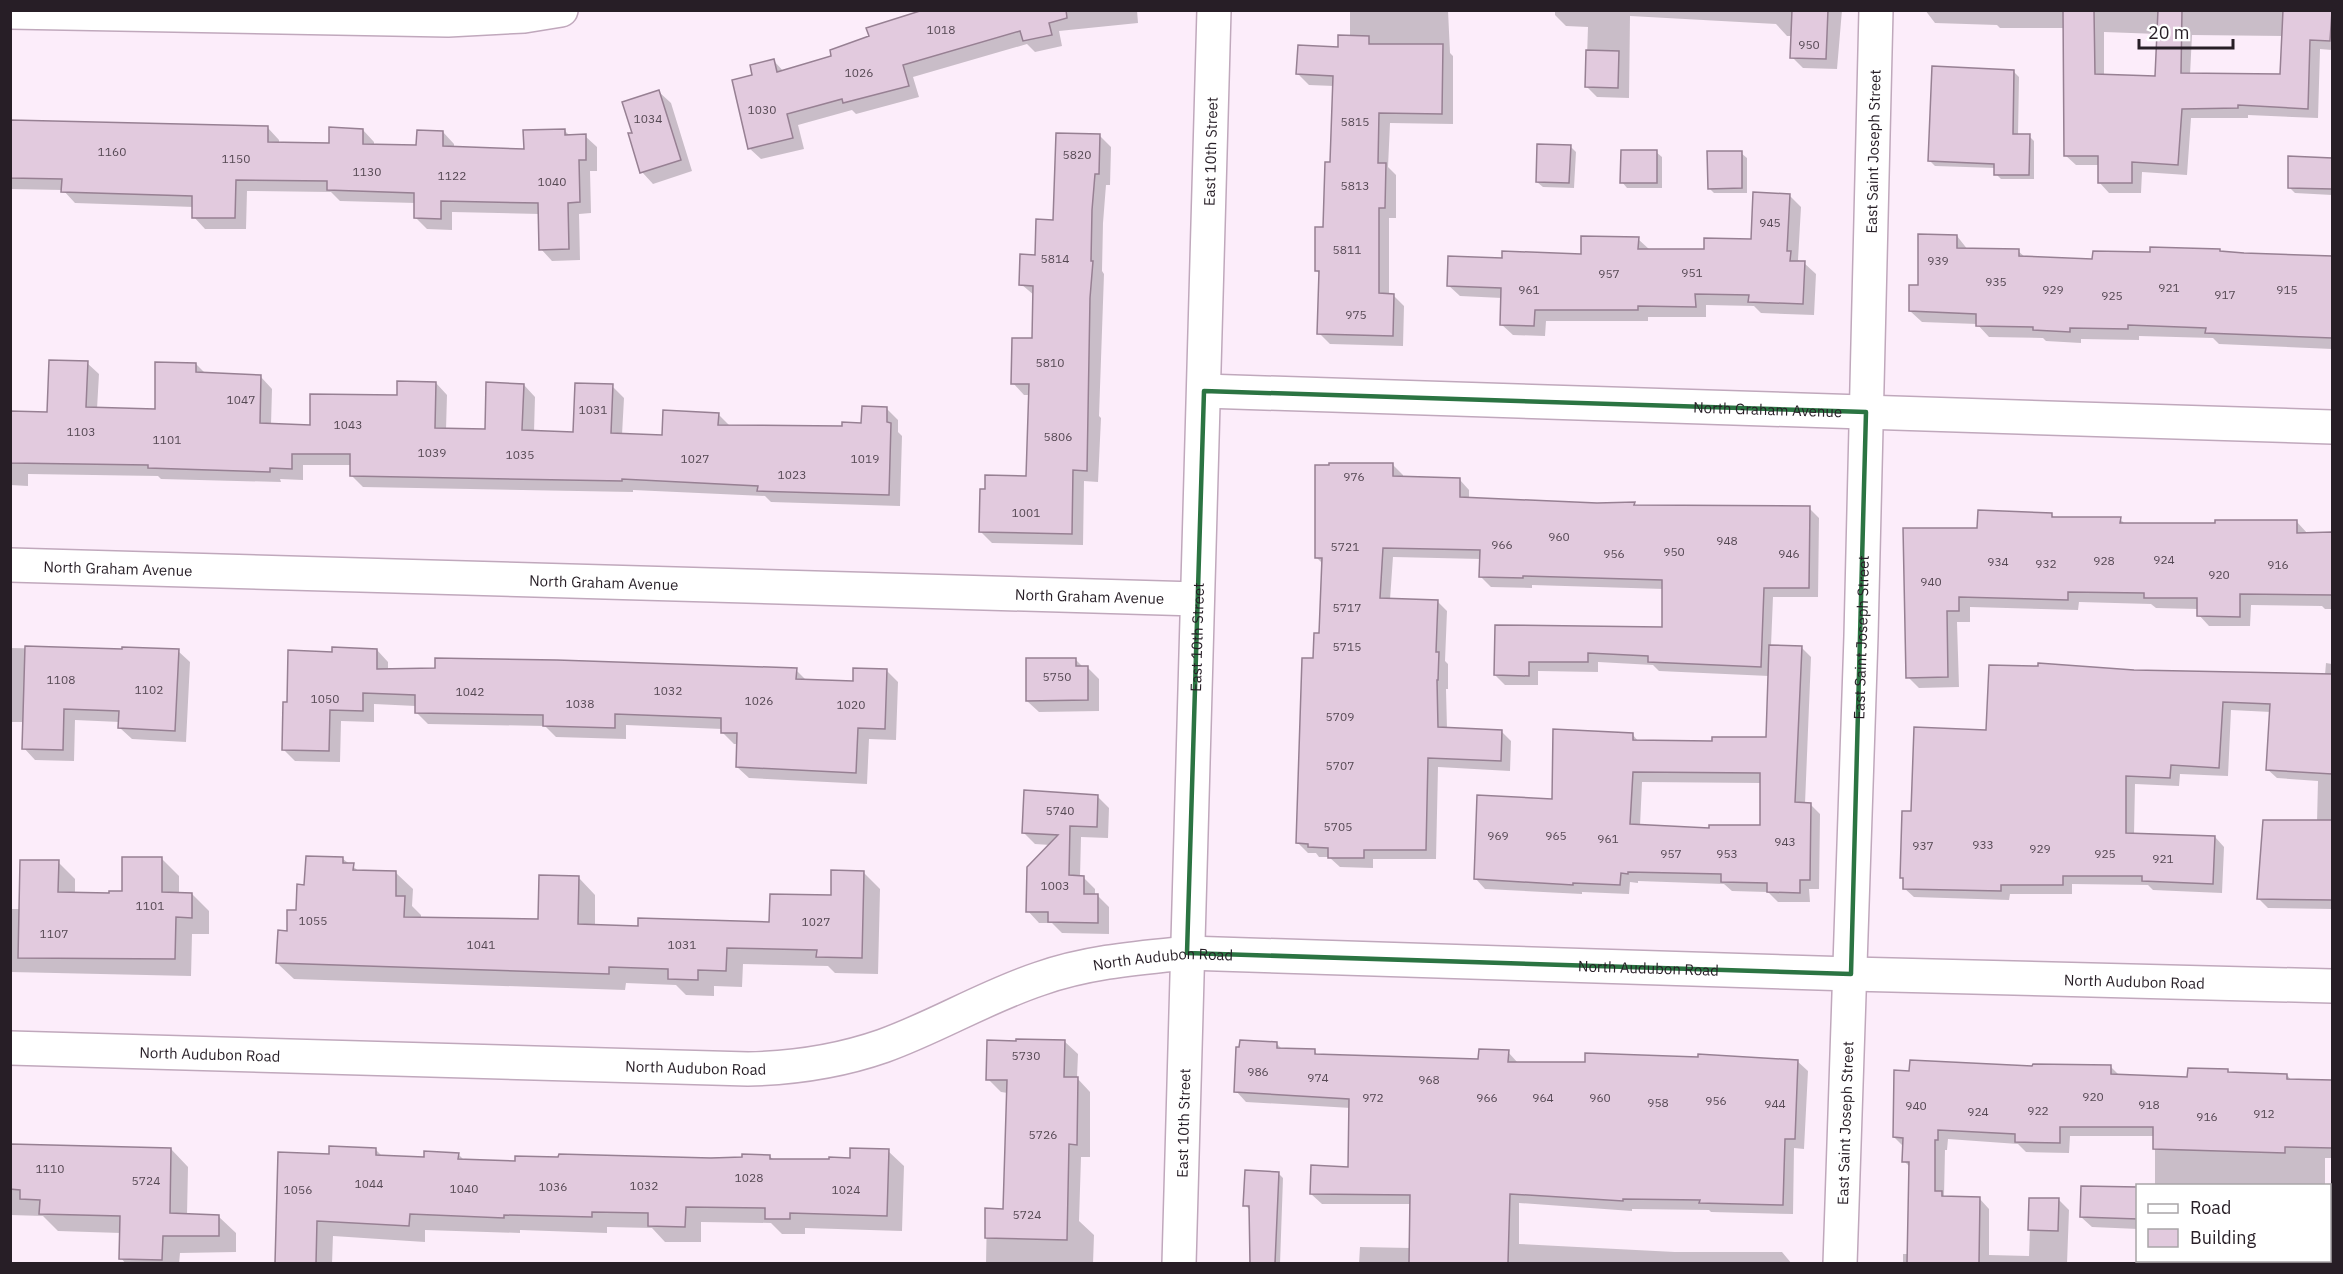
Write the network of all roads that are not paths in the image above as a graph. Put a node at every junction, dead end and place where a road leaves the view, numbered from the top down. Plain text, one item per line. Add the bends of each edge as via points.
1 (561, 10) edge
2 (1214, 10) edge
3 (1876, 10) edge
4 (10, 12) edge
5 (1204, 391) junction
6 (1866, 412) junction
7 (2332, 427) edge
8 (10, 565) edge
9 (1197, 599) junction
10 (1187, 953) junction
11 (1851, 974) junction
12 (2332, 986) edge
13 (10, 1047) edge
14 (1179, 1263) edge
15 (1840, 1263) edge

1 - 4 street via 448,20
2 - 5 street, East 10th Street
3 - 6 street, East Saint Joseph Street
5 - 6 street, North Graham Avenue
5 - 9 street, East 10th Street
6 - 7 street, North Graham Avenue
6 - 11 street, East Saint Joseph Street
8 - 9 street, North Graham Avenue
9 - 10 street, East 10th Street
10 - 11 street, North Audubon Road
10 - 13 street, North Audubon Road via 1061,972 882,1046 825,1062 779,1068
10 - 14 street, East 10th Street
11 - 12 street, North Audubon Road
11 - 15 street, East Saint Joseph Street

